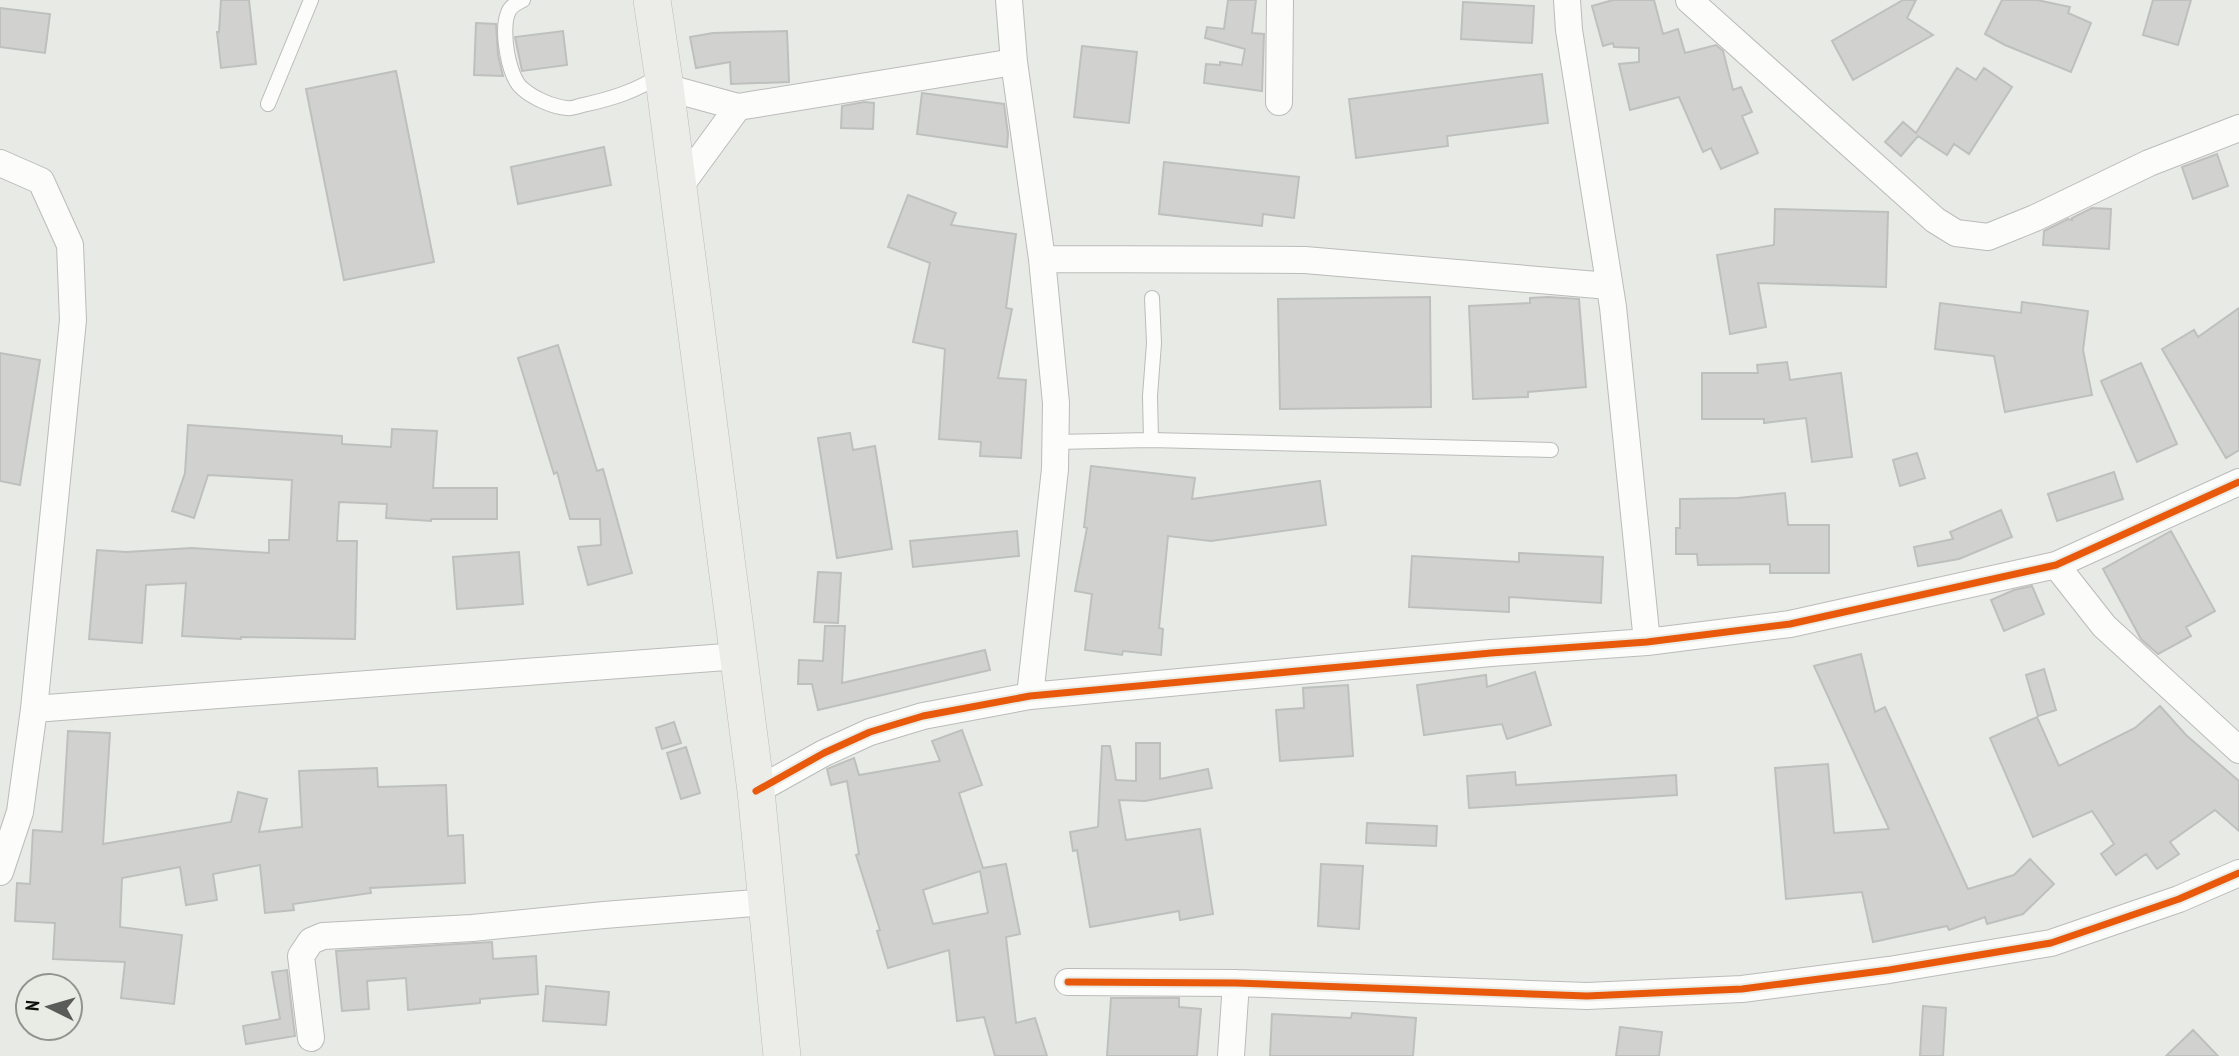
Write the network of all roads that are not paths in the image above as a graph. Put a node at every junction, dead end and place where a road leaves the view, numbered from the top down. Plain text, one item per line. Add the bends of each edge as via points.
1 (311, 0) edge
2 (523, 0) edge
3 (652, 0) edge
4 (1009, 0) edge
5 (1280, 0) edge
6 (1567, 0) edge
7 (1689, 0) edge
8 (1014, 62) junction
9 (664, 80) junction
10 (1279, 102) dead end
11 (268, 104) dead end
12 (738, 107) junction
13 (2239, 128) edge
14 (0, 163) edge
15 (678, 188) junction
16 (1042, 259) junction
17 (1609, 286) junction
18 (1152, 298) dead end
19 (1151, 440) junction
20 (1055, 442) junction
21 (1551, 450) dead end
22 (2239, 482) edge
23 (2056, 565) junction
24 (1647, 642) junction
25 (739, 656) junction
26 (1030, 696) junction
27 (34, 709) junction
28 (2239, 750) edge
29 (756, 790) junction
30 (0, 872) edge
31 (2239, 873) edge
32 (767, 902) junction
33 (1068, 982) dead end
34 (1236, 983) junction
35 (311, 1038) dead end
36 (782, 1056) edge
37 (1231, 1056) edge

1 - 11 lane
2 - 9 lane via 506,16 507,54 522,89 543,101 568,108 613,99
3 - 9 main road
4 - 8 street
5 - 10 street
6 - 17 street
7 - 13 street via 1935,220 1956,233 1988,237 2149,163
8 - 12 street
8 - 16 street
9 - 12 street
9 - 15 main road
12 - 15 street
14 - 27 street via 41,181 70,245 73,320
15 - 25 main road
16 - 17 street via 1305,260
16 - 20 street via 1056,403
17 - 24 street
18 - 19 lane
19 - 20 lane
19 - 21 lane
20 - 26 street
22 - 23 street
23 - 24 street via 1790,624
23 - 28 street via 2104,626
24 - 26 street
25 - 27 street
25 - 29 main road
26 - 29 street via 923,716 870,732
27 - 30 street via 20,812
29 - 32 main road
31 - 34 street via 2051,943 1742,989 1587,996
32 - 35 street via 323,936 311,941 301,956
32 - 36 main road
33 - 34 street
34 - 37 street

